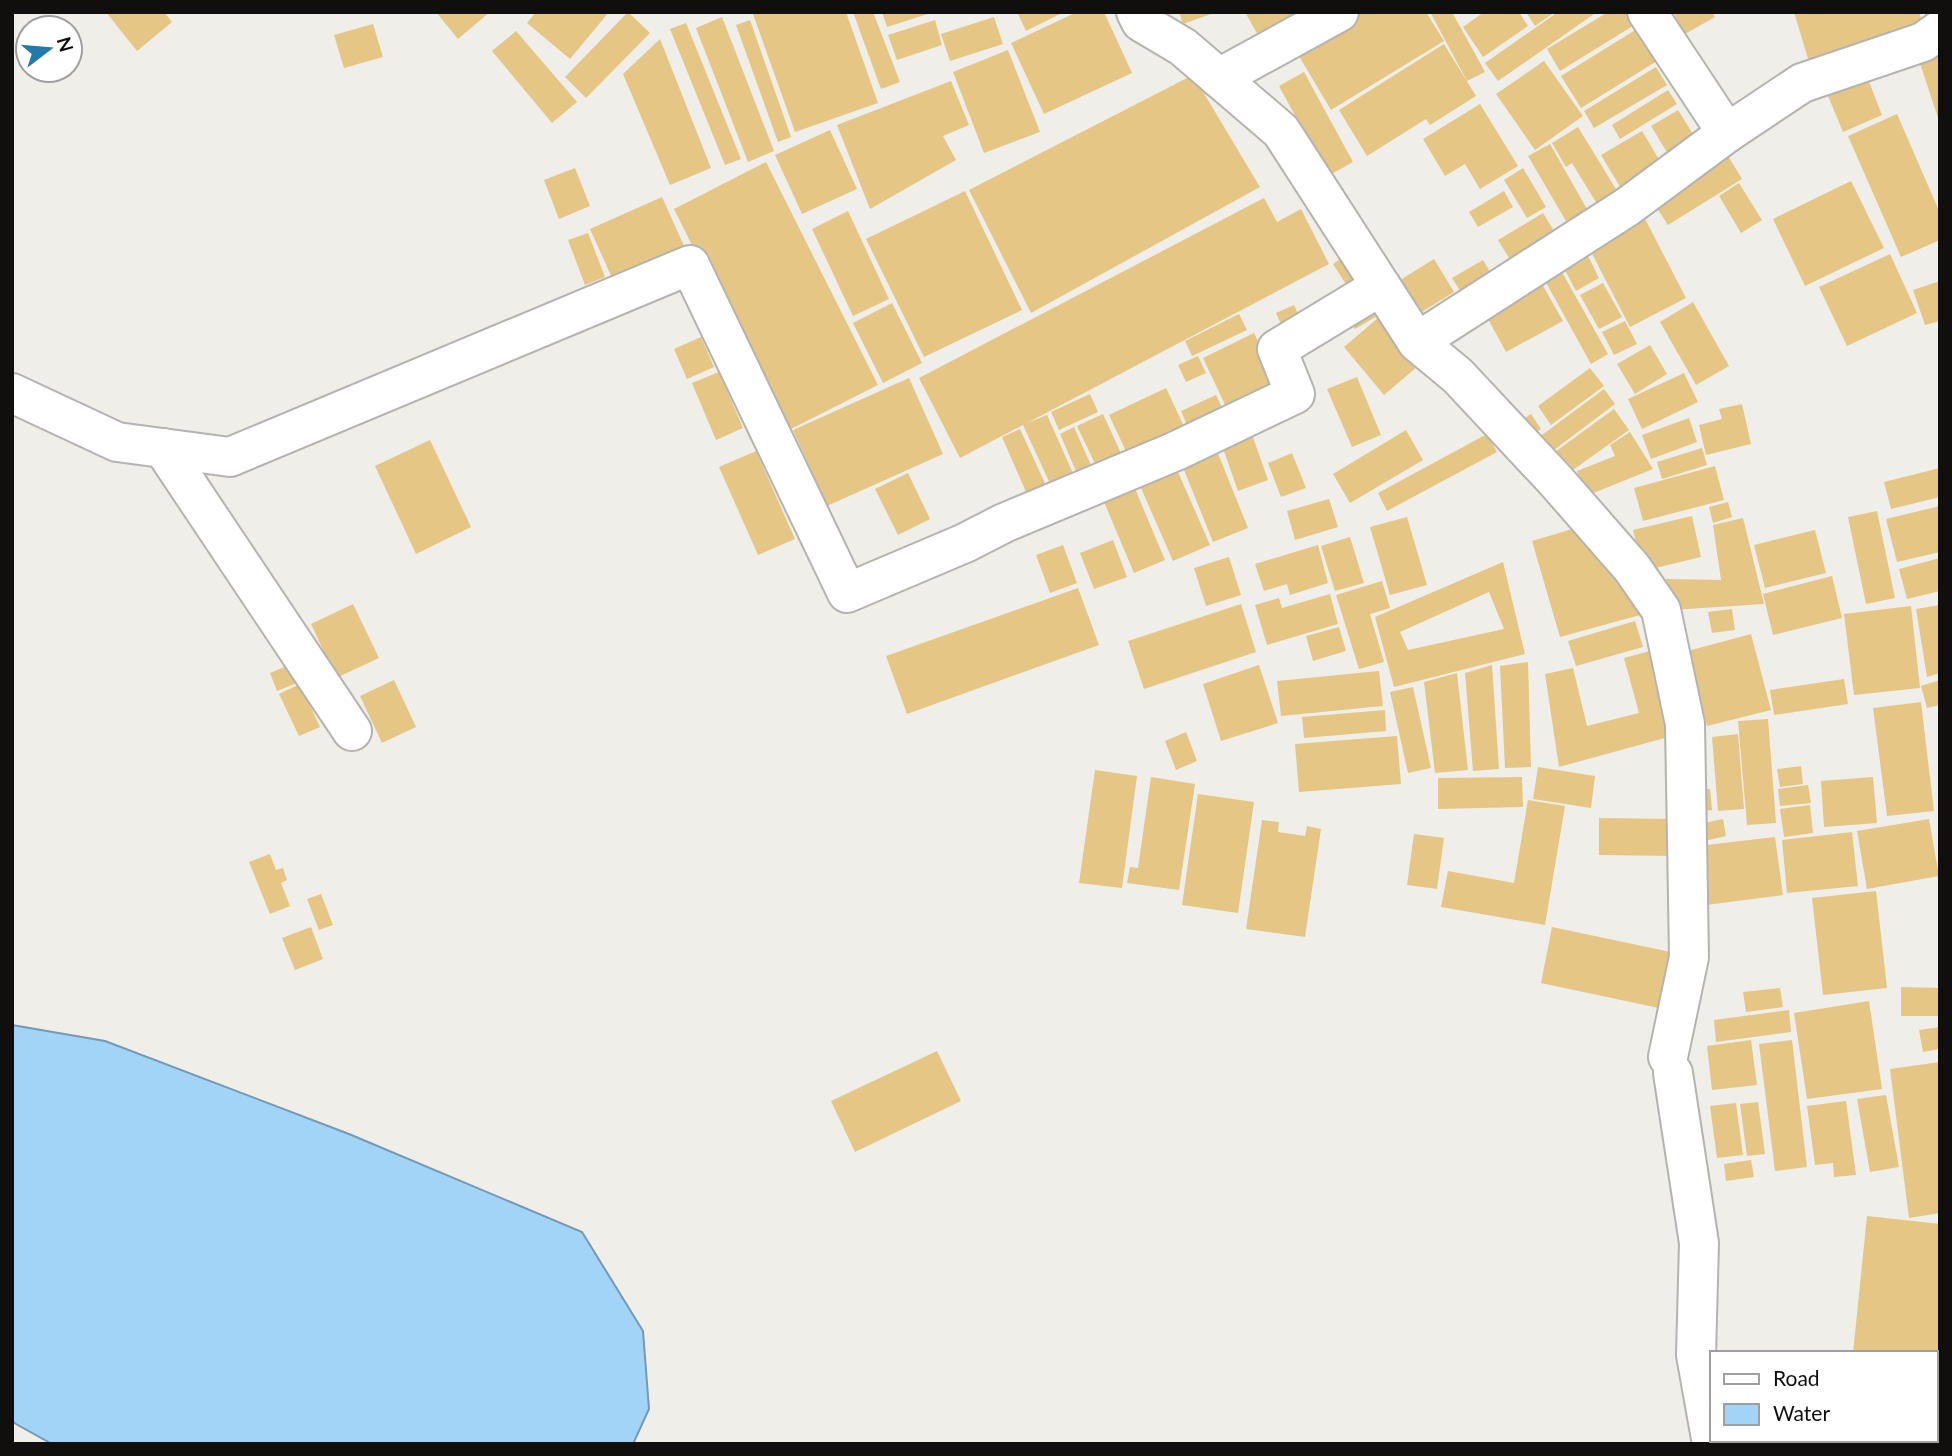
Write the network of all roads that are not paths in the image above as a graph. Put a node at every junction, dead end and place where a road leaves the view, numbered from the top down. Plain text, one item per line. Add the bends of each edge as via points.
1 (1136, 12) edge
2 (1339, 12) edge
3 (1647, 12) edge
4 (1940, 30) edge
5 (1219, 78) junction
6 (1727, 133) junction
7 (1381, 286) junction
8 (1417, 342) junction
9 (12, 393) edge
10 (163, 448) junction
11 (352, 731) dead end
12 (1710, 1433) edge

1 - 5 street via 1141,22 1183,47
2 - 5 street
3 - 6 street
4 - 6 street via 1923,42 1802,83
5 - 7 street via 1281,131
6 - 8 street via 1627,207
7 - 8 street
7 - 10 street via 1277,349 1296,394 847,593 690,265 230,457
8 - 12 street via 1458,376 1556,481 1632,568 1661,610 1685,724 1689,957 1671,1065 1699,1242 1696,1355
9 - 10 street via 117,443
10 - 11 street

